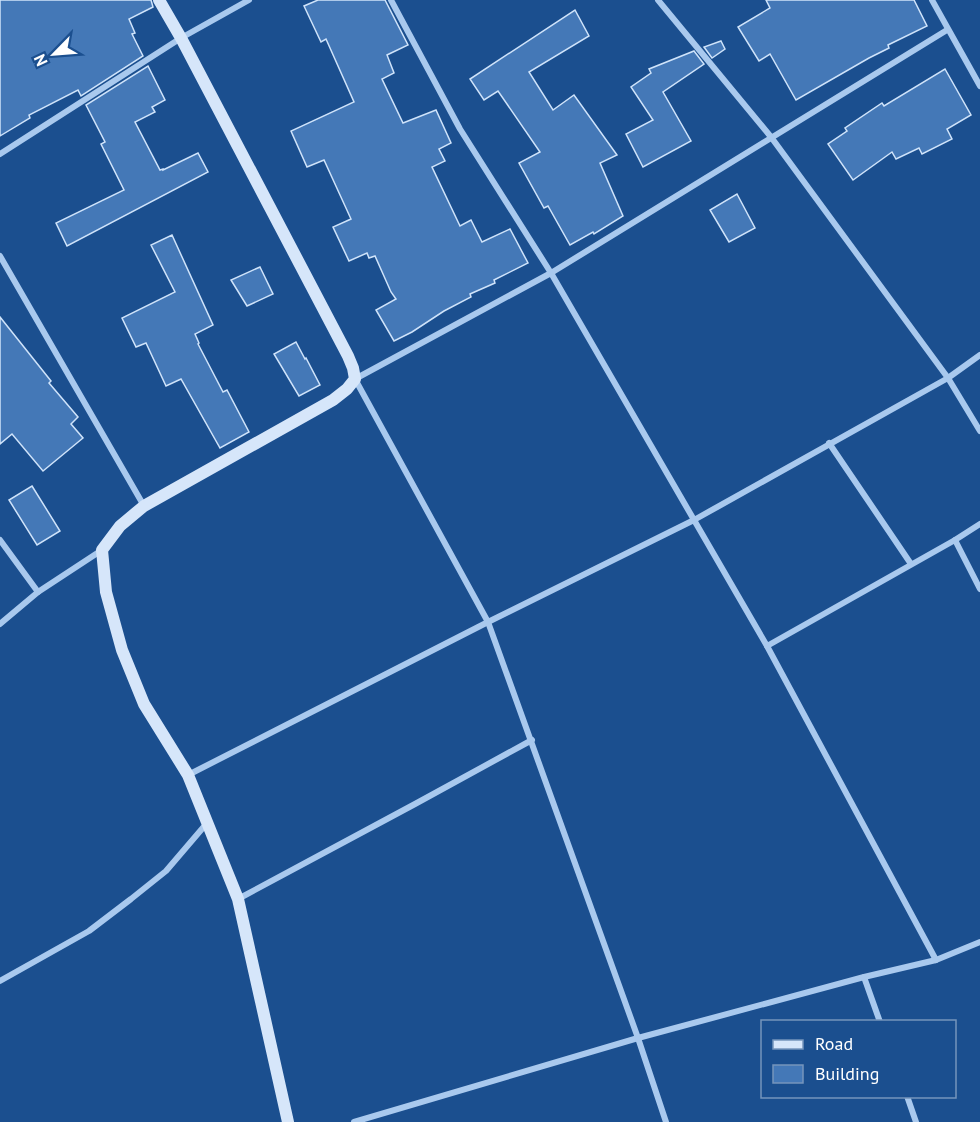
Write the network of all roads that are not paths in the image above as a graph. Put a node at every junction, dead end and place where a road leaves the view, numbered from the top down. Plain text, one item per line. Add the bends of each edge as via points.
1 (159, 0) edge
2 (249, 0) edge
3 (391, 0) edge
4 (658, 0) edge
5 (932, 0) edge
6 (947, 30) junction
7 (181, 38) junction
8 (980, 86) edge
9 (771, 137) junction
10 (0, 154) edge
11 (0, 256) edge
12 (551, 273) junction
13 (980, 355) edge
14 (948, 378) junction
15 (355, 380) junction
16 (980, 430) edge
17 (829, 443) junction
18 (144, 507) junction
19 (694, 520) junction
20 (980, 524) edge
21 (0, 540) edge
22 (955, 540) junction
23 (102, 550) junction
24 (911, 564) junction
25 (980, 589) edge
26 (38, 592) junction
27 (488, 622) junction
28 (0, 624) edge
29 (767, 646) junction
30 (532, 740) junction
31 (188, 775) junction
32 (208, 822) junction
33 (238, 899) junction
34 (980, 942) edge
35 (936, 960) junction
36 (0, 972) edge
37 (9, 977) junction
38 (864, 977) junction
39 (0, 981) edge
40 (879, 1020) edge
41 (638, 1038) junction
42 (908, 1098) edge
43 (288, 1122) edge
44 (354, 1122) edge
45 (666, 1122) edge
46 (916, 1122) edge

1 - 7 street
2 - 7 street
3 - 12 street via 460,129
4 - 9 street
5 - 6 street
6 - 8 street
6 - 9 street
7 - 10 street
7 - 15 street via 348,356
9 - 12 street
9 - 14 street
11 - 18 street
12 - 15 street
12 - 19 street
13 - 14 street
14 - 16 street
14 - 17 street
15 - 18 street via 333,400
15 - 27 street
17 - 19 street
17 - 24 street
18 - 23 street via 120,526
19 - 27 street
19 - 29 street
20 - 22 street
21 - 26 street
22 - 24 street
22 - 25 street
23 - 26 street
23 - 31 street via 106,592 122,650 144,704
24 - 29 street
26 - 28 street
27 - 30 street
27 - 31 street
29 - 35 street
30 - 33 street
30 - 41 street
31 - 32 street
32 - 33 street
32 - 37 street via 166,871 131,899 89,931
33 - 43 street
34 - 35 street
35 - 38 street
36 - 37 street
37 - 39 street
38 - 40 street
38 - 41 street
41 - 44 street
41 - 45 street
42 - 46 street

